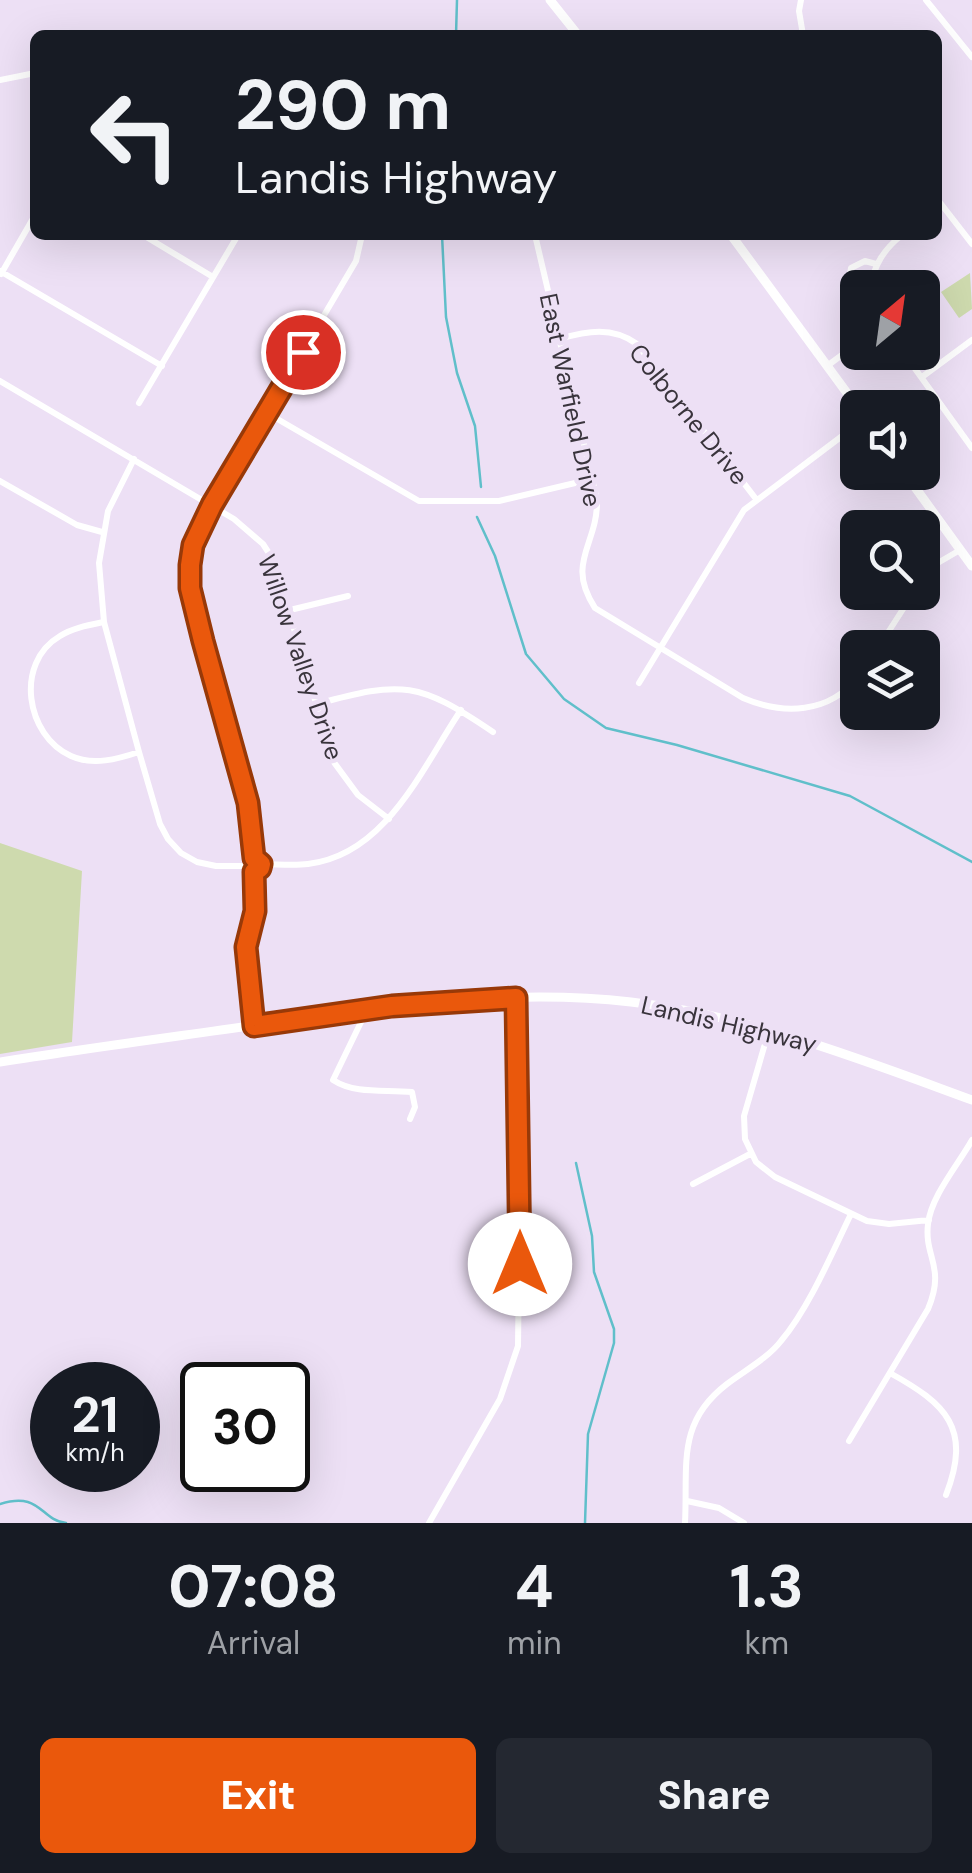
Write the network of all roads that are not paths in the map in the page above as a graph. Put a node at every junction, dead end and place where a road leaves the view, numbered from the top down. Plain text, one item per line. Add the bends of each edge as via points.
1 (550, 0) edge
2 (801, 0) edge
3 (926, 0) edge
4 (574, 30) edge
5 (802, 30) edge
6 (972, 56) edge
7 (30, 75) edge
8 (0, 80) edge
9 (942, 207) edge
10 (30, 224) edge
11 (151, 240) edge
12 (235, 240) edge
13 (362, 240) edge
14 (536, 240) edge
15 (735, 240) edge
16 (896, 240) edge
17 (972, 244) edge
18 (876, 264) junction
19 (851, 270) edge
20 (874, 270) edge
21 (1, 273) edge
22 (214, 277) junction
23 (559, 339) junction
24 (972, 340) edge
25 (840, 356) edge
26 (162, 366) junction
27 (827, 366) junction
28 (917, 370) edge
29 (922, 376) junction
30 (0, 381) edge
31 (845, 390) edge
32 (140, 404) dead end
33 (268, 414) junction
34 (840, 437) edge
35 (972, 448) edge
36 (134, 459) junction
37 (0, 480) edge
38 (592, 480) junction
39 (917, 490) edge
40 (756, 499) junction
41 (212, 505) junction
42 (102, 532) junction
43 (960, 550) junction
44 (940, 562) edge
45 (972, 566) edge
46 (348, 596) dead end
47 (290, 610) junction
48 (104, 622) junction
49 (660, 648) junction
50 (639, 683) dead end
51 (840, 693) edge
52 (317, 704) junction
53 (461, 710) junction
54 (493, 732) dead end
55 (139, 752) junction
56 (388, 819) junction
57 (258, 861) junction
58 (251, 869) junction
59 (516, 998) junction
60 (360, 1010) junction
61 (254, 1026) junction
62 (769, 1028) junction
63 (0, 1062) edge
64 (972, 1100) edge
65 (410, 1119) dead end
66 (972, 1140) edge
67 (750, 1154) junction
68 (693, 1184) dead end
69 (851, 1214) junction
70 (929, 1220) junction
71 (890, 1373) junction
72 (849, 1441) dead end
73 (946, 1496) dead end
74 (686, 1501) junction
75 (429, 1523) edge
76 (686, 1523) edge
77 (744, 1523) edge

1 - 4 main road
2 - 5 street
3 - 6 street
7 - 8 street
9 - 17 street
10 - 21 street
11 - 22 street
12 - 22 street
13 - 33 street via 361,253
14 - 23 street, East Warfield Drive
15 - 27 main road
16 - 18 street
18 - 19 street via 866,260
18 - 20 street
21 - 26 street
22 - 26 street
23 - 38 street, East Warfield Drive
23 - 40 street, Colborne Drive via 610,332 637,344
24 - 29 street
25 - 27 street
26 - 32 street
27 - 31 main road
28 - 29 street
29 - 35 street
30 - 36 street, Willow Valley Drive
33 - 38 street via 419,501 499,501
33 - 41 street
34 - 40 street
36 - 41 street, Willow Valley Drive
36 - 42 street
37 - 42 street via 77,525
38 - 49 street, East Warfield Drive via 597,512 582,560 586,593 608,618
39 - 43 main road
40 - 49 street
41 - 47 street, Willow Valley Drive via 263,544
41 - 57 street via 193,545 190,588
42 - 48 street
43 - 44 street
43 - 45 main road
46 - 47 street
47 - 52 street, Willow Valley Drive
48 - 55 street
48 - 55 street via 62,634 43,650 30,690 34,714 56,748 74,758 94,762
49 - 50 street
49 - 51 street, East Warfield Drive via 754,703 784,710
52 - 53 street via 396,687 428,693
52 - 56 street, Willow Valley Drive via 334,762 358,795
53 - 54 street
53 - 56 street
55 - 58 street via 160,824 181,853 197,862
56 - 57 street via 364,843 325,861
57 - 58 street
58 - 61 street via 255,911 246,947
59 - 60 main road, Landis Highway
59 - 62 main road, Landis Highway via 634,1002
59 - 75 street via 518,1346 500,1399
60 - 61 main road, Landis Highway
60 - 65 street via 362,1020 334,1080 412,1092
61 - 63 main road, Landis Highway
62 - 64 main road, Landis Highway
62 - 67 street via 744,1116
66 - 70 street
67 - 68 street
67 - 69 street via 775,1176
69 - 70 street via 877,1223
69 - 74 street via 780,1343 699,1410 689,1436
70 - 71 street via 936,1290
71 - 72 street
71 - 73 street via 948,1410 959,1430 958,1474
74 - 76 street
74 - 77 street via 719,1508

